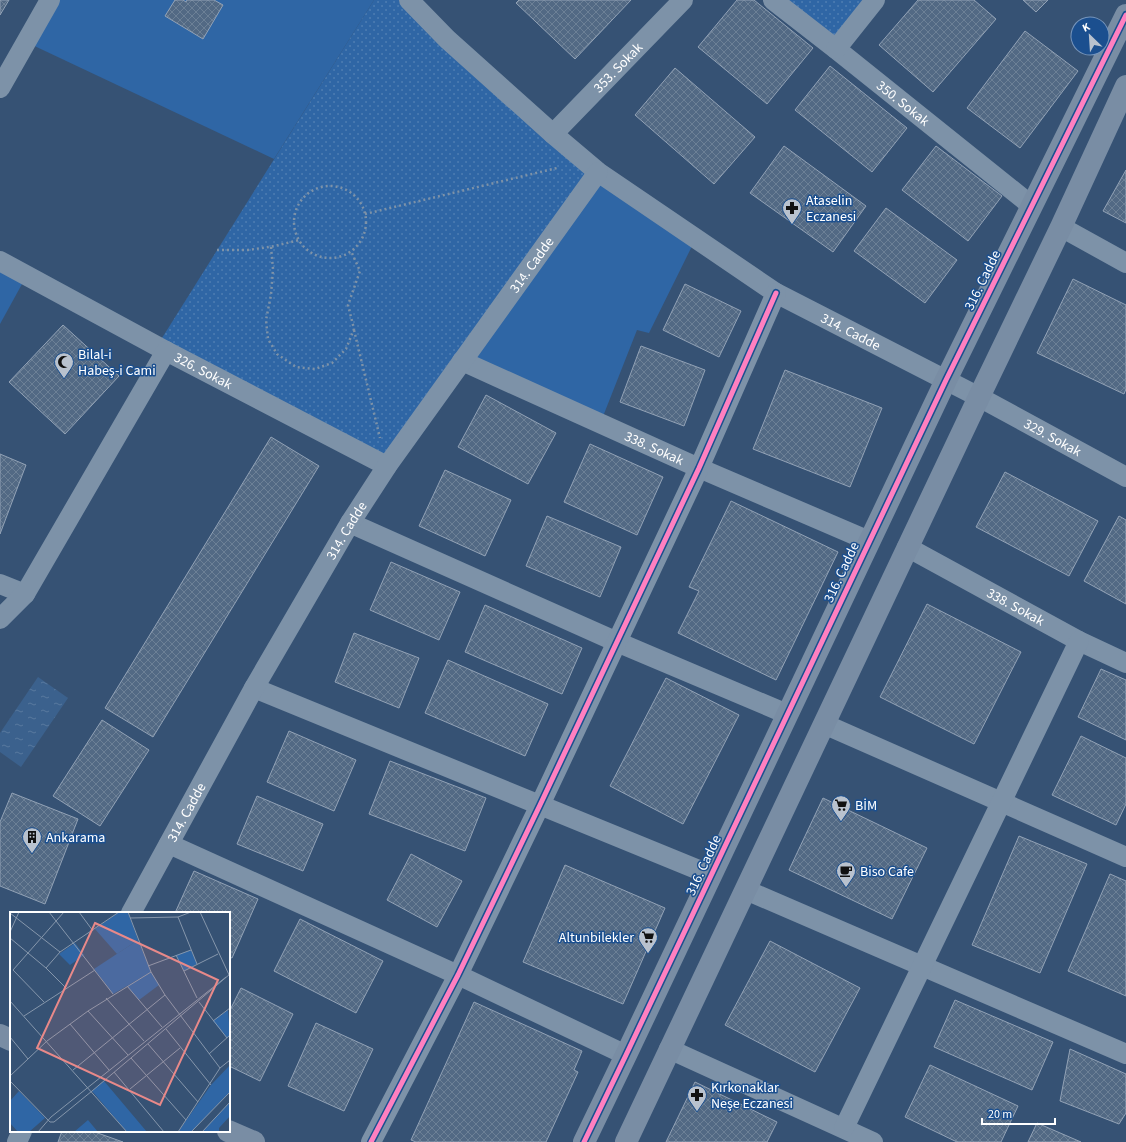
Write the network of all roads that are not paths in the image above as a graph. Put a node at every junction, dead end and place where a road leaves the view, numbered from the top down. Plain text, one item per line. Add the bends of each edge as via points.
1 (50, 0) edge
2 (409, 0) edge
3 (683, 0) edge
4 (773, 0) edge
5 (875, 0) edge
6 (1126, 15) edge
7 (836, 48) junction
8 (7, 60) edge
9 (1126, 86) edge
10 (0, 88) edge
11 (553, 134) junction
12 (592, 167) junction
13 (1032, 206) junction
14 (1061, 227) junction
15 (0, 261) edge
16 (1126, 263) edge
17 (776, 293) junction
18 (166, 351) junction
19 (462, 361) junction
20 (946, 380) junction
21 (979, 397) junction
22 (387, 466) junction
23 (699, 468) junction
24 (1126, 476) edge
25 (350, 523) junction
26 (869, 541) junction
27 (907, 548) junction
28 (0, 584) edge
29 (25, 594) junction
30 (0, 620) edge
31 (1079, 640) junction
32 (616, 642) junction
33 (1126, 663) edge
34 (254, 688) junction
35 (787, 714) junction
36 (824, 724) junction
37 (1001, 802) junction
38 (540, 805) junction
39 (169, 844) junction
40 (1126, 857) edge
41 (711, 875) junction
42 (746, 890) junction
43 (132, 912) edge
44 (922, 966) junction
45 (458, 975) junction
46 (0, 1035) edge
47 (10, 1040) edge
48 (669, 1049) junction
49 (1126, 1054) edge
50 (626, 1055) junction
51 (844, 1128) junction
52 (22, 1132) edge
53 (230, 1132) edge
54 (17, 1142) edge
55 (254, 1142) edge
56 (370, 1142) edge
57 (584, 1142) edge
58 (626, 1142) edge
59 (873, 1142) edge

1 - 8 street
2 - 11 street, 314. Cadde
3 - 11 street, 353. Sokak
4 - 7 street, 350. Sokak
5 - 7 street
6 - 13 street, 316. Cadde
7 - 13 street, 350. Sokak
8 - 10 street
9 - 14 street
11 - 12 street, 314. Cadde
12 - 17 street, 314. Cadde
12 - 19 street, 314. Cadde
13 - 20 street, 316. Cadde
14 - 16 street
14 - 21 street
15 - 18 street, 326. Sokak
17 - 20 street, 314. Cadde
17 - 23 street
18 - 22 street, 326. Sokak
18 - 29 street
19 - 22 street, 314. Cadde
19 - 23 street, 338. Sokak
20 - 21 street, 314. Cadde
20 - 26 street, 316. Cadde
21 - 24 street, 329. Sokak
21 - 27 street
22 - 25 street, 314. Cadde
23 - 26 street, 338. Sokak
23 - 32 street
25 - 32 street
25 - 34 street, 314. Cadde
26 - 35 street, 316. Cadde
27 - 31 street, 338. Sokak
27 - 36 street
28 - 29 street
29 - 30 street
31 - 33 street, 338. Sokak
31 - 37 street
32 - 35 street
32 - 38 street
34 - 38 street
34 - 39 street, 314. Cadde
35 - 41 street, 316. Cadde
36 - 37 street
36 - 42 street
37 - 40 street
37 - 44 street
38 - 41 street
38 - 45 street
39 - 43 street, 314. Cadde
39 - 45 street
41 - 50 street, 316. Cadde
42 - 44 street
42 - 48 street
44 - 49 street
44 - 51 street
45 - 50 street
45 - 56 street
46 - 47 street
48 - 51 street
48 - 58 street
50 - 57 street, 316. Cadde
51 - 59 street
52 - 54 street
53 - 55 street

